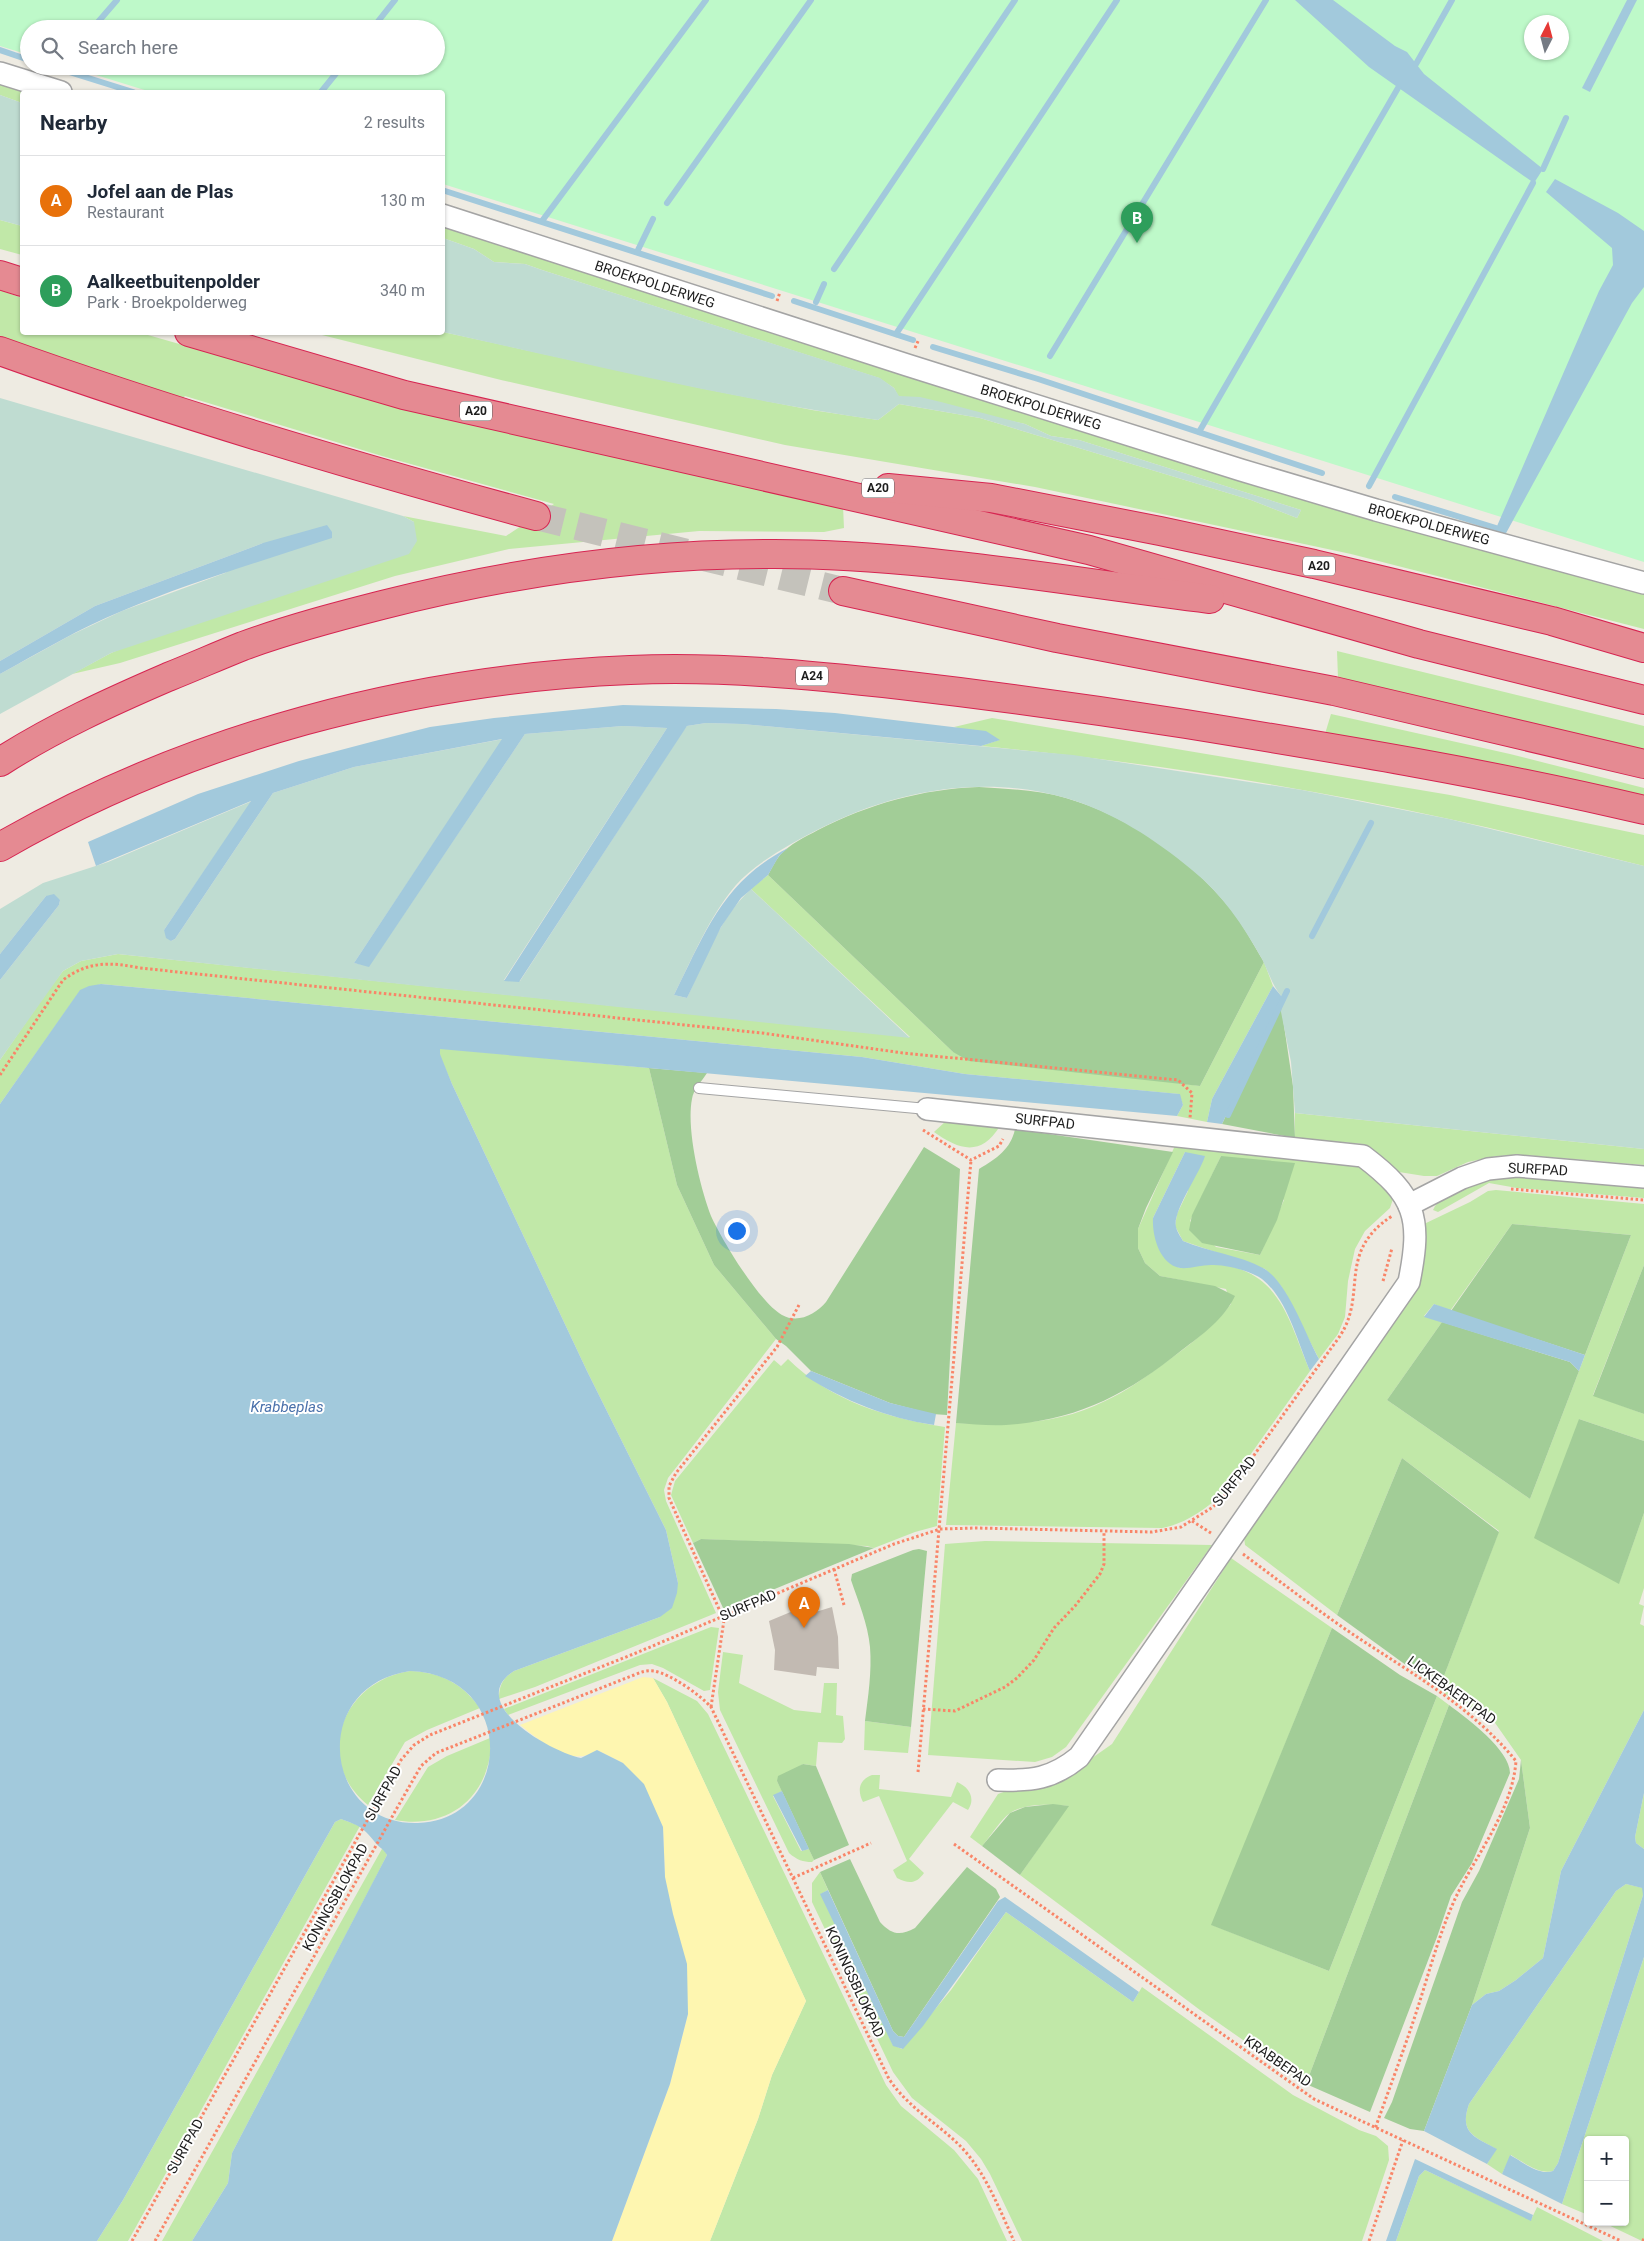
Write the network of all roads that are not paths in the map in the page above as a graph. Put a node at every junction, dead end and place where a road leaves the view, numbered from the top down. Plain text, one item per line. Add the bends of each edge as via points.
1 (0, 73) edge
2 (55, 90) edge
3 (445, 216) edge
4 (0, 275) edge
5 (20, 281) edge
6 (200, 335) edge
7 (0, 351) edge
8 (766, 477) junction
9 (536, 516) tunnel mouth
10 (1644, 583) edge
11 (842, 592) tunnel mouth
12 (1300, 612) junction
13 (1644, 648) edge
14 (1644, 700) edge
15 (0, 762) edge
16 (1644, 764) edge
17 (1644, 810) edge
18 (0, 847) edge
19 (699, 1088) dead end
20 (922, 1117) joint
21 (1644, 1177) edge
22 (1412, 1213) junction
23 (998, 1780) dead end

1 - 2 street
3 - 10 street, BROEKPOLDERWEG via 1241,470
4 - 5 highway
6 - 8 highway, A20 via 404,395
7 - 9 highway via 236,431
8 - 12 highway, A20 via 1089,550
8 - 13 highway, A20 via 991,498 1314,564 1552,621
11 - 16 highway via 1334,691
12 - 14 highway, A20
12 - 15 highway via 949,563 871,558 768,554 682,556 540,570 415,596 317,621 244,646 70,722
17 - 18 highway, A24 via 1408,761 1058,704 816,676 634,670 492,682 328,714 247,738 139,778
19 - 20 lane
20 - 22 street, SURFPAD via 1017,1118 1363,1156 1389,1176
21 - 22 street, SURFPAD via 1517,1166 1488,1169 1462,1178
22 - 23 street, SURFPAD via 1415,1252 1408,1282 1079,1757 1046,1777

